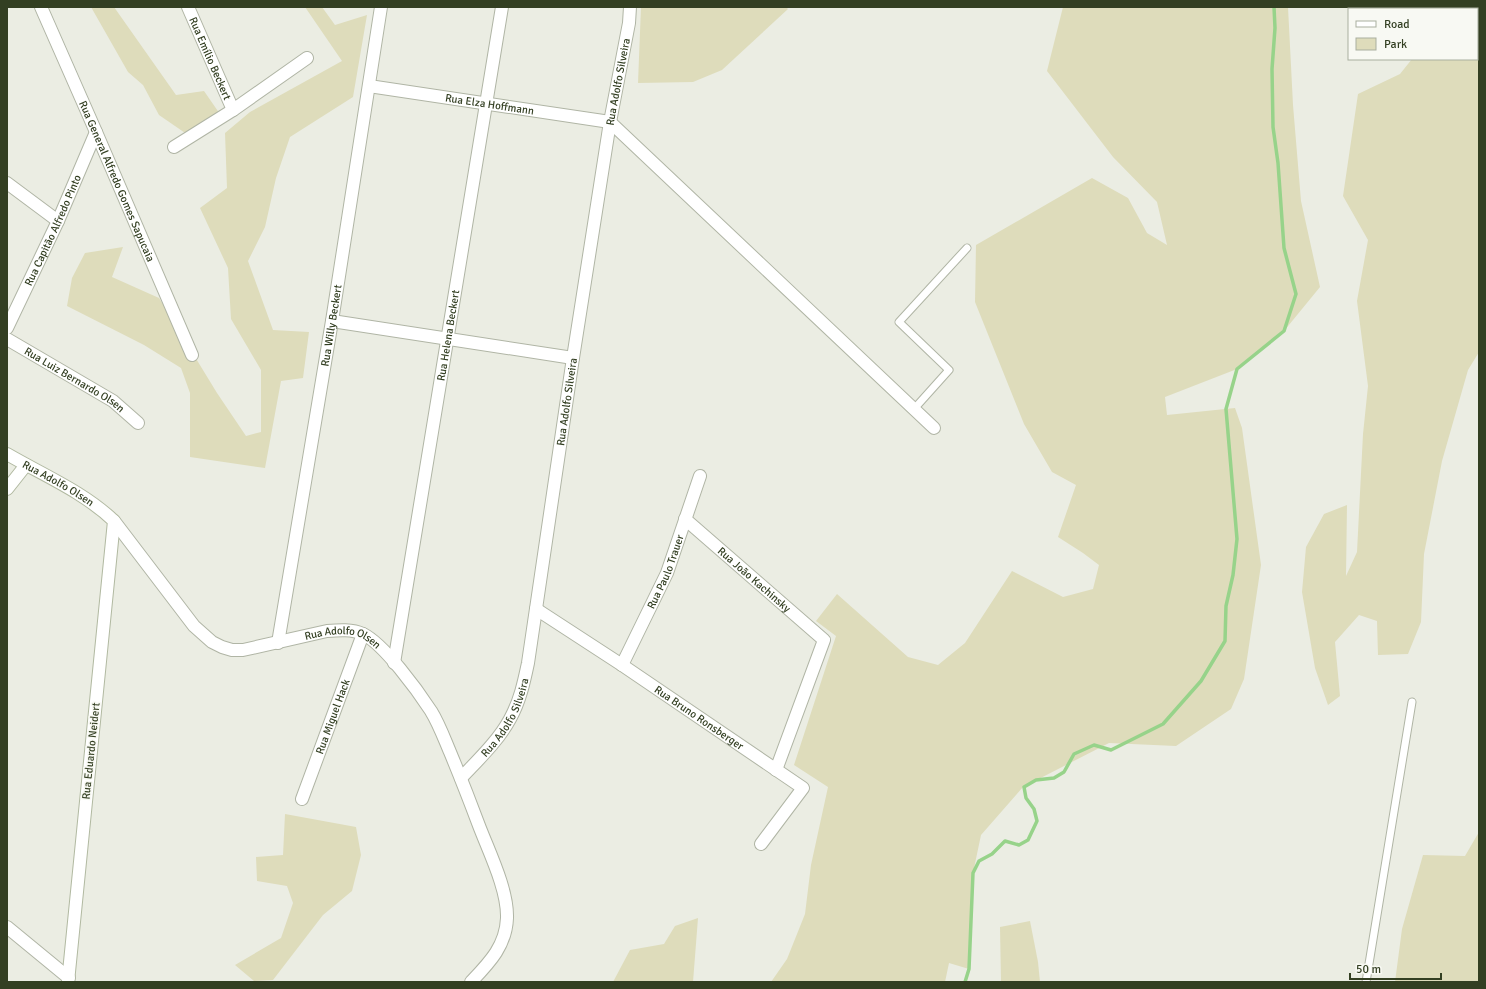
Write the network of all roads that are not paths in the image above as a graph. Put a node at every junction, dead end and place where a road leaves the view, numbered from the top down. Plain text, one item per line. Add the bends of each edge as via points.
1 (41, 7) edge
2 (188, 7) edge
3 (381, 7) edge
4 (502, 7) edge
5 (630, 7) edge
6 (307, 58) dead end
7 (370, 86) junction
8 (486, 104) junction
9 (233, 110) junction
10 (610, 122) junction
11 (96, 132) junction
12 (174, 147) dead end
13 (7, 183) edge
14 (58, 221) junction
15 (967, 248) dead end
16 (332, 320) junction
17 (7, 328) edge
18 (7, 339) edge
19 (447, 339) junction
20 (192, 355) dead end
21 (573, 358) junction
22 (914, 409) junction
23 (138, 423) dead end
24 (934, 428) dead end
25 (7, 454) edge
26 (26, 465) junction
27 (700, 476) dead end
28 (7, 489) edge
29 (685, 519) junction
30 (114, 521) junction
31 (536, 609) junction
32 (363, 634) junction
33 (278, 643) junction
34 (394, 663) junction
35 (622, 665) junction
36 (1412, 702) dead end
37 (776, 770) junction
38 (461, 778) junction
39 (302, 799) dead end
40 (761, 844) dead end
41 (7, 927) edge
42 (68, 980) edge
43 (471, 982) edge
44 (1366, 982) edge

1 - 11 street, Rua General Alfredo Gomes Sapucaia
2 - 9 street, Rua Emílio Beckert
3 - 7 street, Rua Willy Beckert
4 - 8 street, Rua Helena Beckert
5 - 10 street, Rua Adolfo Silveira
6 - 9 street
7 - 8 street, Rua Elza Hoffmann
7 - 16 street, Rua Willy Beckert
8 - 10 street, Rua Elza Hoffmann
8 - 19 street, Rua Helena Beckert
9 - 12 street
10 - 21 street, Rua Adolfo Silveira
10 - 22 street
11 - 14 street, Rua Capitão Alfredo Pinto
11 - 20 street, Rua General Alfredo Gomes Sapucaia
13 - 14 street
14 - 17 street, Rua Capitão Alfredo Pinto
15 - 22 lane via 899,322 949,370
16 - 19 street
16 - 33 street, Rua Willy Beckert
18 - 23 street, Rua Luiz Bernardo Olsen via 103,394
19 - 21 street
19 - 34 street, Rua Helena Beckert
21 - 31 street, Rua Adolfo Silveira
22 - 24 street
25 - 26 street, Rua Adolfo Olsen
26 - 28 street
26 - 30 street, Rua Adolfo Olsen via 96,505
27 - 29 street, Rua Paulo Trauer
29 - 35 street, Rua Paulo Trauer via 667,573
29 - 37 street, Rua João Kachinsky via 824,640
30 - 33 street, Rua Adolfo Olsen via 194,626 212,642 232,650
30 - 42 street, Rua Eduardo Neidert
31 - 35 street, Rua Bruno Ronsberger
31 - 38 street, Rua Adolfo Silveira via 524,684 517,704 496,739
32 - 33 street, Rua Adolfo Olsen via 339,630
32 - 34 street, Rua Adolfo Olsen via 381,648
32 - 39 street, Rua Miguel Hack
34 - 38 street, Rua Adolfo Olsen via 431,712
35 - 37 street, Rua Bruno Ronsberger
36 - 44 lane
37 - 40 street, Rua Bruno Ronsberger via 803,788
38 - 43 street, Rua Adolfo Olsen via 500,881 507,909 505,934 501,945
41 - 42 street

